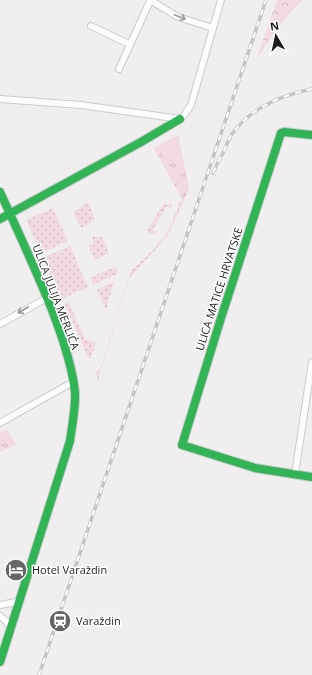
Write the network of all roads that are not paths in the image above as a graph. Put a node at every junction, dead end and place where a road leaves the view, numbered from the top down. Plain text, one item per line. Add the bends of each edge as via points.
1 (150, 0) edge
2 (222, 0) edge
3 (91, 26) dead end
4 (213, 28) junction
5 (129, 44) junction
6 (119, 69) dead end
7 (0, 99) edge
8 (180, 118) junction
9 (312, 135) edge
10 (0, 192) edge
11 (10, 214) junction
12 (0, 219) edge
13 (47, 298) junction
14 (0, 324) edge
15 (312, 362) edge
16 (73, 382) junction
17 (0, 423) edge
18 (296, 474) junction
19 (312, 477) edge
20 (20, 600) junction
21 (0, 605) edge
22 (0, 616) edge
23 (11, 628) junction
24 (0, 662) edge

1 -> 4 street via 178,17
1 - 5 street
2 - 4 street
3 - 5 street
4 - 8 street via 191,105
5 - 6 street
7 - 8 street via 81,105
8 - 11 street
9 - 18 street, ULICA MATICE HRVATSKE via 284,132 278,140 182,445 255,468
10 - 11 street, ULICA JULIJA MERLIĆA
11 - 12 street
11 - 13 street, ULICA JULIJA MERLIĆA
13 -> 14 street
13 - 16 street, ULICA JULIJA MERLIĆA via 62,337
15 - 18 street
16 - 17 street
16 - 20 street, ULICA JULIJA MERLIĆA via 75,403 72,432 58,484
18 - 19 street
20 - 21 street
20 - 23 street, ULICA JULIJA MERLIĆA
22 - 23 street
23 - 24 street, ULICA JULIJA MERLIĆA

